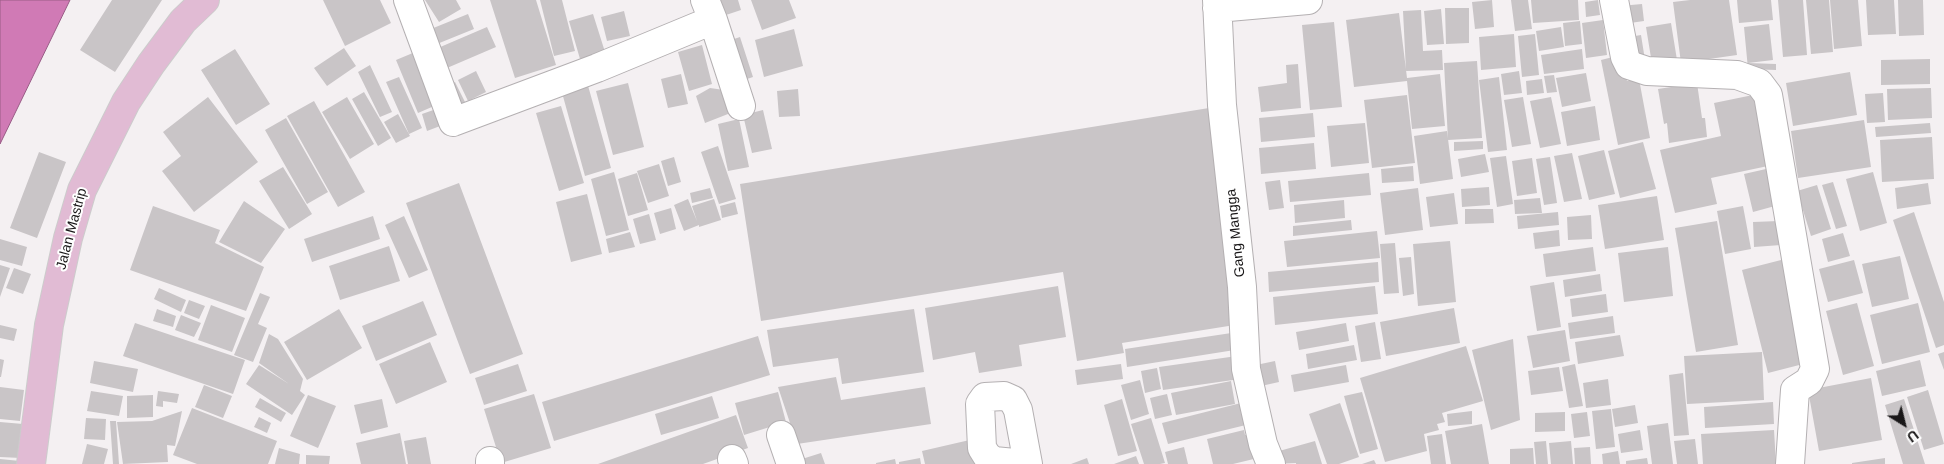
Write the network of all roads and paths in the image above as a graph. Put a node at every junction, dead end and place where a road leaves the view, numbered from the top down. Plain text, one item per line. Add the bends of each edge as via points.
1 (205, 0) edge
2 (408, 0) edge
3 (1308, 0) edge
4 (1614, 0) edge
5 (1218, 4) edge
6 (709, 10) edge
7 (741, 106) dead end
8 (781, 436) dead end
9 (31, 464) edge
10 (791, 464) edge
11 (1271, 464) edge
12 (1790, 464) edge

1 - 9 main road, Jalan Mastrip via 183,21 126,102 82,190 49,325
2 - 6 street via 453,122 597,68
3 - 5 street
4 - 12 street via 1629,65 1647,71 1737,75 1759,83 1768,95 1815,369 1809,381 1795,390
5 - 11 street, Gang Mangga via 1222,105 1242,287 1246,369 1263,444
6 - 7 street
8 - 10 street

